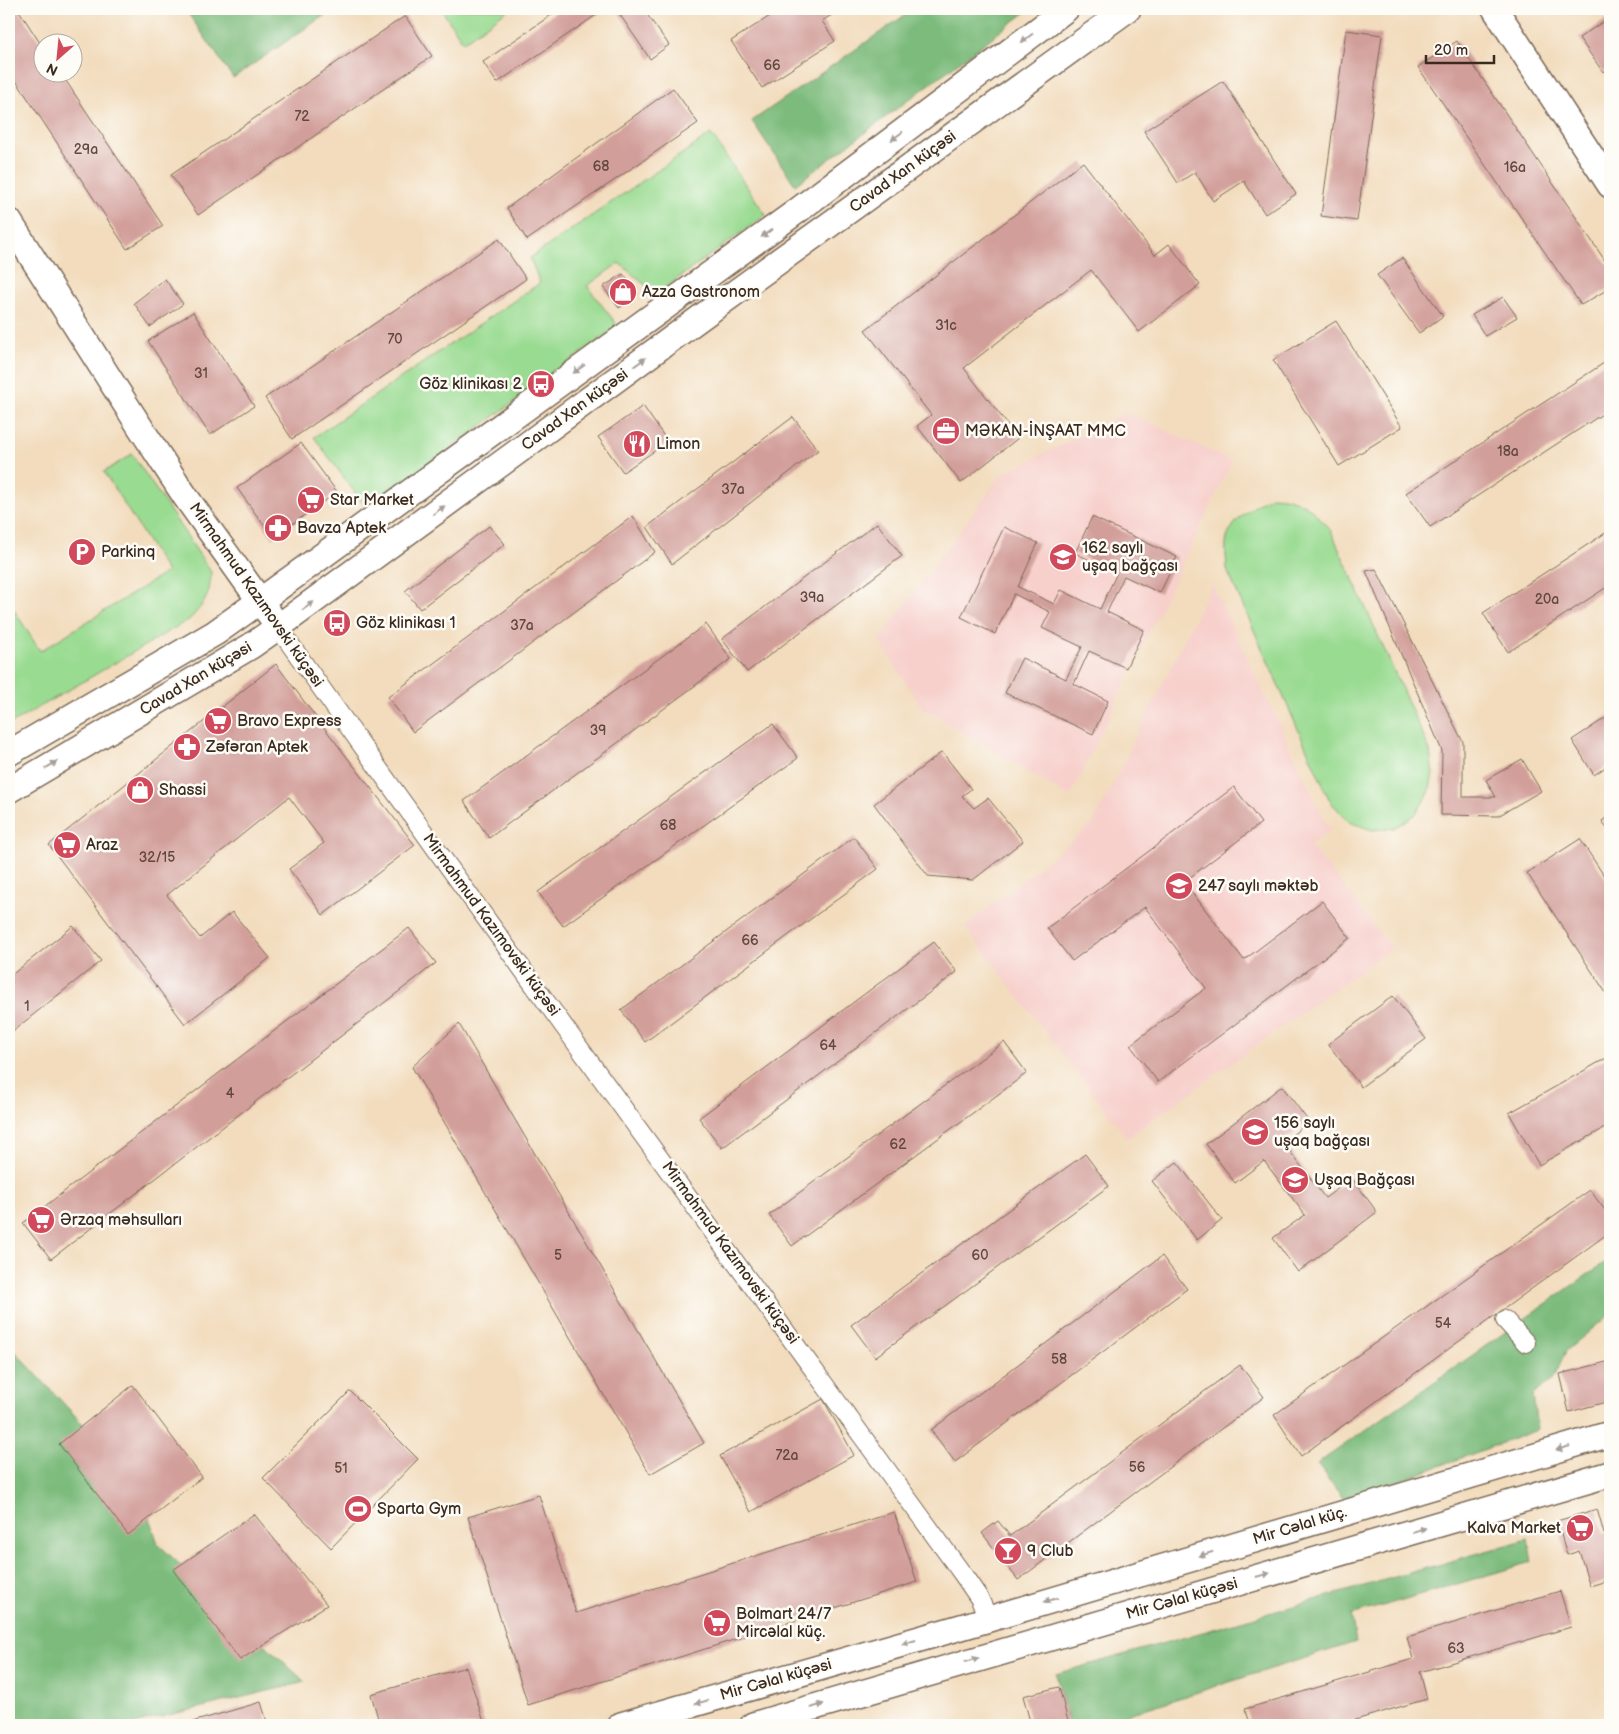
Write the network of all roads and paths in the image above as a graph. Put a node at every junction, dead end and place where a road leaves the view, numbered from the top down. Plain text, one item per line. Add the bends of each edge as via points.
1 (1066, 9) edge
2 (1128, 9) edge
3 (1495, 9) edge
4 (1610, 185) edge
5 (9, 221) edge
6 (260, 602) junction
7 (278, 627) junction
8 (9, 753) edge
9 (9, 790) edge
10 (1505, 1320) dead end
11 (1526, 1343) dead end
12 (1610, 1434) edge
13 (1610, 1474) edge
14 (989, 1619) junction
15 (999, 1652) junction
16 (621, 1725) edge
17 (753, 1725) edge

1 -> 6 street, Cavad Xan küçəsi via 793,214
7 -> 2 street, Cavad Xan küçəsi
3 - 4 street
5 - 6 street, Mirmahmud Kazımovski küçəsi via 185,496
6 - 7 street, Mirmahmud Kazımovski küçəsi
6 - 8 street, Cavad Xan küçəsi via 215,633
9 -> 7 street, Cavad Xan küçəsi
7 - 14 street, Mirmahmud Kazımovski küçəsi via 514,959 964,1576
10 - 11 street
12 -> 14 street, Mir Cəlal küç.
15 -> 13 street, Mir Cəlal küçəsi
14 - 15 street
14 -> 16 street, Mir Cəlal küçəsi
17 -> 15 street, Mir Cəlal küçəsi

